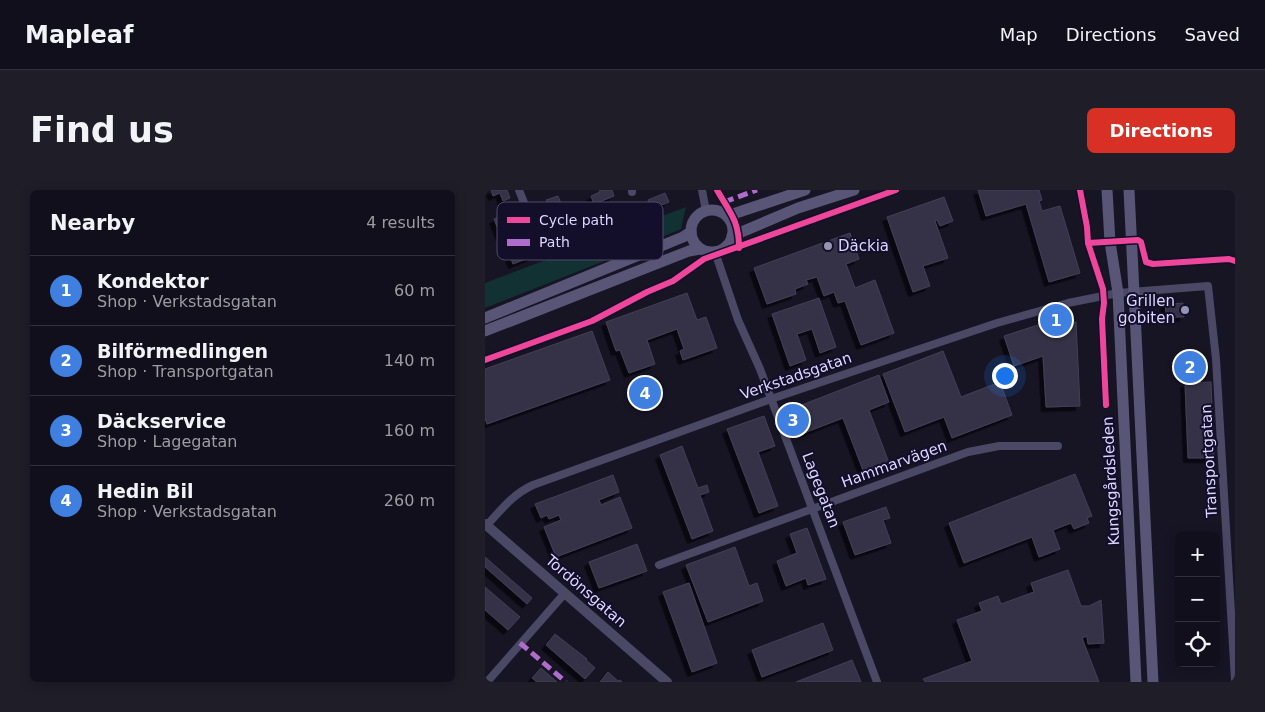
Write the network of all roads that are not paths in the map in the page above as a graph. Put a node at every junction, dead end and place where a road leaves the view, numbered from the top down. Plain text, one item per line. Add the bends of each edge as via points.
1 (519, 190) edge
2 (702, 190) edge
3 (805, 190) edge
4 (853, 190) edge
5 (1107, 190) edge
6 (1129, 190) edge
7 (524, 202) edge
8 (706, 211) junction
9 (727, 216) junction
10 (691, 232) junction
11 (732, 236) junction
12 (663, 245) edge
13 (700, 249) junction
14 (715, 252) junction
15 (627, 260) edge
16 (1133, 292) junction
17 (1118, 293) junction
18 (485, 318) edge
19 (485, 331) edge
20 (771, 399) junction
21 (1058, 446) dead end
22 (813, 508) junction
23 (486, 525) edge
24 (659, 566) dead end
25 (565, 593) junction
26 (1235, 680) edge
27 (487, 682) edge
28 (667, 682) edge
29 (877, 682) edge
30 (1136, 682) edge
31 (1153, 682) edge

1 - 7 street
2 - 8 street
3 - 9 main road
4 - 11 main road via 798,208
5 - 17 main road, Kungsgårdsleden via 1110,242
6 - 16 main road
8 - 9 main road via 713,210
8 - 10 main road via 698,216
9 - 11 main road
10 - 12 main road
10 - 13 main road
11 - 14 main road via 729,244
13 - 14 main road
13 - 19 main road
14 - 20 street, Lagegatan via 738,320
15 - 18 main road
16 - 17 street, Verkstadsgatan
16 - 26 street, Transportgatan via 1208,286 1216,359
16 - 31 main road
17 - 20 street, Verkstadsgatan via 1067,303 997,323
17 - 30 main road, Kungsgårdsleden
20 - 22 street, Lagegatan
20 - 23 street, Verkstadsgatan via 533,485 520,491
21 - 22 street, Hammarvägen via 999,446 968,452
22 - 24 street, Hammarvägen
22 - 29 street, Lagegatan
23 - 25 street, Tordönsgatan
25 - 27 street
25 - 28 street, Tordönsgatan

